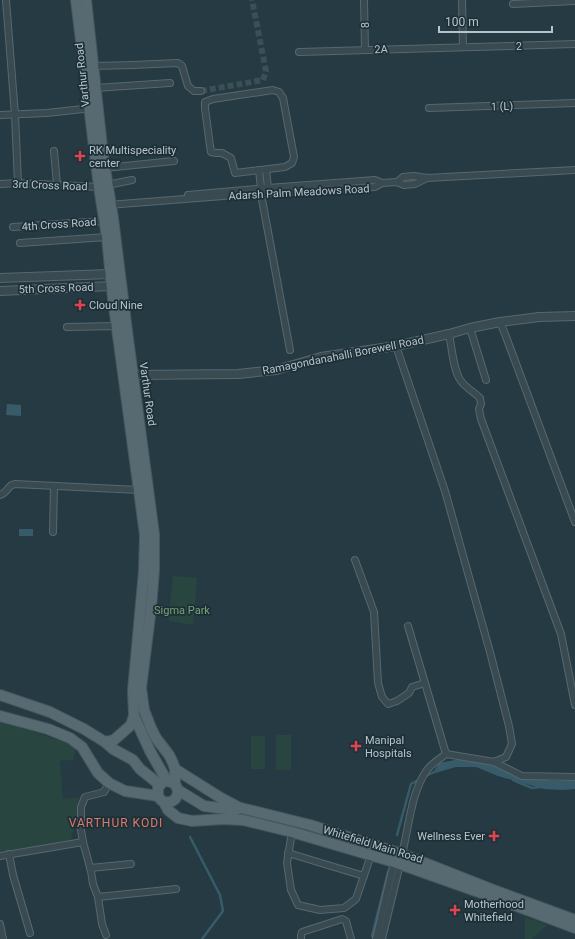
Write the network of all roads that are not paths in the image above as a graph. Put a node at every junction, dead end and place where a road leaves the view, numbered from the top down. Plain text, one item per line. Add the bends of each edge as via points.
1 (6, 0) edge
2 (76, 0) edge
3 (86, 0) edge
4 (364, 0) edge
5 (462, 0) edge
6 (575, 0) edge
7 (513, 4) dead end
8 (575, 44) edge
9 (464, 47) junction
10 (365, 50) junction
11 (300, 52) dead end
12 (93, 66) junction
13 (170, 83) dead end
14 (95, 88) junction
15 (201, 91) tunnel mouth
16 (575, 103) edge
17 (93, 107) junction
18 (429, 108) dead end
19 (0, 115) edge
20 (15, 115) junction
21 (54, 151) dead end
22 (100, 157) junction
23 (174, 161) dead end
24 (105, 168) junction
25 (259, 170) junction
26 (266, 170) junction
27 (575, 170) edge
28 (132, 180) dead end
29 (18, 183) junction
30 (382, 183) junction
31 (0, 184) edge
32 (112, 184) dead end
33 (57, 185) junction
34 (99, 187) junction
35 (263, 190) junction
36 (106, 203) junction
37 (104, 221) junction
38 (13, 227) dead end
39 (107, 237) junction
40 (20, 243) dead end
41 (110, 274) junction
42 (0, 278) edge
43 (112, 286) junction
44 (0, 291) edge
45 (575, 316) edge
46 (500, 322) junction
47 (117, 326) junction
48 (67, 327) dead end
49 (470, 328) junction
50 (449, 334) junction
51 (396, 346) junction
52 (290, 350) dead end
53 (133, 375) junction
54 (486, 380) dead end
55 (54, 486) junction
56 (139, 490) junction
57 (0, 495) edge
58 (575, 522) edge
59 (53, 532) dead end
60 (355, 560) dead end
61 (408, 626) dead end
62 (425, 683) junction
63 (0, 695) edge
64 (575, 705) edge
65 (0, 716) edge
66 (134, 716) junction
67 (76, 726) junction
68 (70, 738) junction
69 (106, 742) junction
70 (446, 754) junction
71 (494, 762) junction
72 (175, 769) junction
73 (575, 777) edge
74 (109, 783) junction
75 (170, 785) junction
76 (161, 799) junction
77 (241, 808) junction
78 (292, 832) junction
79 (83, 842) junction
80 (288, 853) junction
81 (9, 854) junction
82 (371, 855) junction
83 (0, 856) edge
84 (399, 860) junction
85 (131, 864) dead end
86 (90, 868) junction
87 (364, 876) junction
88 (176, 889) dead end
89 (98, 897) junction
90 (575, 920) edge
91 (0, 924) edge
92 (575, 928) edge
93 (30, 933) dead end
94 (106, 935) dead end
95 (3, 939) edge
96 (301, 939) edge
97 (351, 939) edge
98 (377, 939) edge

1 - 20 street
2 - 17 main road, Varthur Road
3 - 12 main road, Varthur Road
4 - 10 street, 8
5 - 9 street
6 - 7 street
8 - 9 street, 2
9 - 10 street, 2A
10 - 11 street, 2A
12 - 14 main road, Varthur Road
12 - 15 street via 178,62 182,66 188,86 194,91
13 - 14 street
14 - 17 main road, Varthur Road
16 - 18 street, 1 (L)
17 - 20 street via 48,114
17 - 22 main road, Varthur Road
19 - 20 street
20 - 29 street
21 - 33 street
22 - 24 main road, Varthur Road
22 - 34 main road, Varthur Road
23 - 24 street
24 - 36 main road, Varthur Road
25 - 26 street
25 - 26 street via 235,173 231,158 222,153 211,152 205,102 273,90 279,92 283,98 294,157 292,164 285,168
25 - 35 street
26 - 35 street
27 - 30 street via 427,178 414,176 403,177 397,182
28 - 32 street
29 - 31 street, 3rd Cross Road
29 - 33 street, 3rd Cross Road
30 - 35 street, Adarsh Palm Meadows Road via 375,180
30 - 35 street, Adarsh Palm Meadows Road via 375,187
33 - 34 street, 3rd Cross Road
34 - 36 main road, Varthur Road
35 - 36 street, Adarsh Palm Meadows Road
35 - 52 street
36 - 37 main road, Varthur Road
36 - 53 main road, Varthur Road via 114,225
37 - 38 street, 4th Cross Road
37 - 39 main road, Varthur Road
39 - 40 street
39 - 41 main road, Varthur Road
41 - 42 street, 5th Cross Road
41 - 43 main road, Varthur Road
43 - 44 street, 5th Cross Road
43 - 47 main road, Varthur Road
45 - 46 street, Ramagondanahalli Borewell Road
46 - 49 street, Ramagondanahalli Borewell Road
46 - 58 street
47 - 48 street
47 - 56 main road, Varthur Road
49 - 50 street, Ramagondanahalli Borewell Road
49 - 54 street
50 - 51 street, Ramagondanahalli Borewell Road
50 - 64 street via 456,372 461,381 480,398 481,419 561,634
51 - 53 street, Ramagondanahalli Borewell Road via 321,357 276,370 238,374
51 - 71 street via 445,491 509,726 512,744 506,758
53 - 72 main road, Varthur Road via 154,534 154,578 141,688 144,710 151,728
55 - 56 street
55 - 57 street via 12,484 6,493
55 - 59 street
56 - 66 main road, Varthur Road via 145,535 133,683
60 - 62 street via 374,612 378,683 382,697 388,704 409,693 412,687
61 - 62 street
62 - 70 street
63 - 67 main road, Whitefield Main Road via 50,712
65 - 68 main road
66 - 69 main road via 131,725 114,740
66 - 75 main road, Varthur Road via 150,751
67 - 68 main road
67 - 69 main road, Whitefield Main Road
68 - 74 main road via 82,747 98,773
69 - 75 main road, Whitefield Main Road via 133,760 140,769
70 - 71 street
70 - 84 street via 427,770 416,792
71 - 73 street via 522,776
72 - 75 main road, Varthur Road
72 - 77 main road
74 - 76 main road via 124,791
74 - 79 street via 104,792 85,797 81,806
75 - 76 main road via 158,788
75 - 76 main road via 177,797 168,803
75 - 77 main road, Whitefield Main Road via 204,806 235,810
76 - 78 main road, Whitefield Main Road via 168,810 178,818 243,820
77 - 84 main road, Whitefield Main Road via 310,825
78 - 80 street
78 - 82 main road, Whitefield Main Road
79 - 81 street
79 - 86 street
80 - 87 street
80 - 87 street via 291,890 298,905 320,910 344,908 356,899
81 - 83 street
81 - 93 street
82 - 84 main road, Whitefield Main Road
82 - 87 street
84 - 90 main road, Whitefield Main Road
84 - 92 main road, Whitefield Main Road
84 - 98 street
85 - 86 street
86 - 89 street
88 - 89 street
89 - 94 street
91 - 95 street
96 - 97 street via 302,932 342,919 346,920

